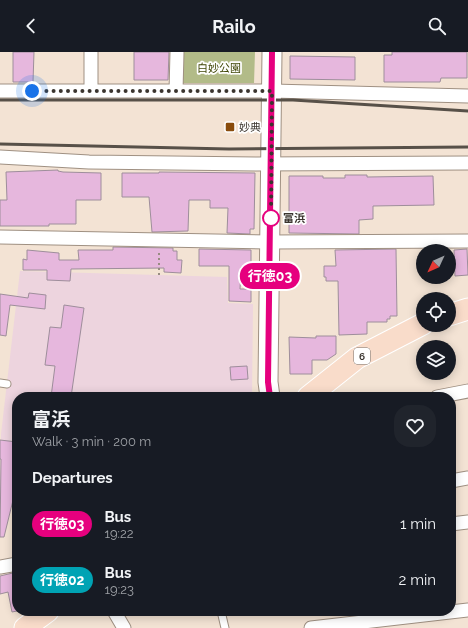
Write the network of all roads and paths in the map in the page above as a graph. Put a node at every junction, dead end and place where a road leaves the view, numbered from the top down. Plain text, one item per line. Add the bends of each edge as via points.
1 (91, 52) edge
2 (177, 52) edge
3 (272, 52) edge
4 (0, 91) edge
5 (91, 91) junction
6 (176, 91) junction
7 (272, 91) junction
8 (468, 96) edge
9 (0, 157) edge
10 (468, 163) edge
11 (271, 164) junction
12 (0, 237) edge
13 (468, 241) edge
14 (270, 242) junction
15 (159, 245) dead end
16 (159, 275) dead end
17 (468, 309) edge
18 (456, 313) edge
19 (416, 328) edge
20 (468, 391) edge
21 (269, 392) edge
22 (314, 392) edge
23 (456, 393) edge
24 (468, 478) edge
25 (456, 479) edge
26 (468, 522) edge
27 (456, 523) edge
28 (12, 565) edge
29 (0, 567) edge
30 (468, 610) edge
31 (456, 612) edge
32 (41, 616) edge
33 (117, 616) edge
34 (222, 616) edge
35 (420, 616) edge
36 (396, 619) edge
37 (25, 628) edge
38 (124, 628) edge
39 (225, 628) edge
40 (311, 628) edge

1 - 5 street
2 - 6 street
3 - 7 street
4 - 5 street
5 - 6 street
6 - 7 street
7 - 8 street
7 - 11 street
9 - 11 street via 89,162
10 - 11 street
11 - 14 street
12 - 14 street
13 - 14 street
14 - 21 street
15 - 16 path
17 - 18 main road
19 - 22 main road, 6 via 357,358
20 - 23 street
24 - 25 street
26 - 27 street
28 - 29 street
30 - 31 street
32 - 37 main road
33 - 38 street
34 - 39 lane
35 - 36 street
36 - 40 street

